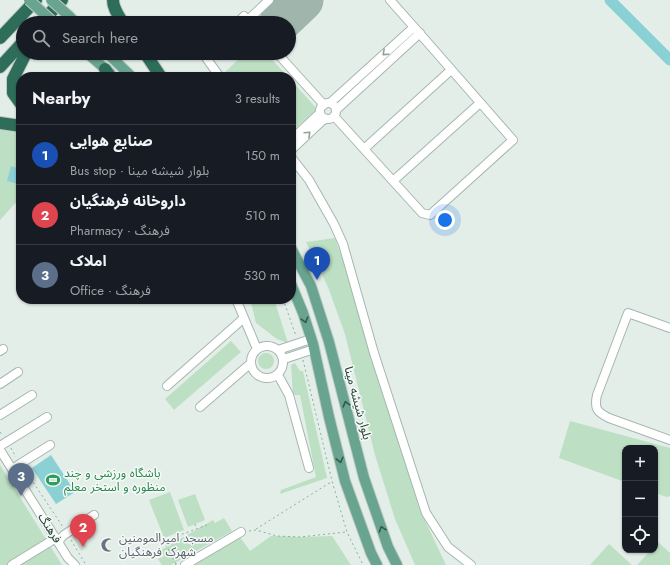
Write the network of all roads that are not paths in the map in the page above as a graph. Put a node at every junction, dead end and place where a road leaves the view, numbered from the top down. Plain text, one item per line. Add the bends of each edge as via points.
1 (29, 0) edge
2 (36, 0) edge
3 (51, 0) edge
4 (62, 0) edge
5 (113, 0) edge
6 (269, 0) edge
7 (390, 0) edge
8 (21, 16) edge
9 (41, 16) edge
10 (50, 16) edge
11 (68, 16) edge
12 (119, 16) edge
13 (254, 16) edge
14 (16, 21) edge
15 (414, 27) junction
16 (420, 33) junction
17 (0, 38) edge
18 (16, 50) edge
19 (22, 60) edge
20 (95, 60) edge
21 (114, 60) edge
22 (149, 60) edge
23 (208, 60) edge
24 (283, 60) edge
25 (0, 67) edge
26 (451, 70) junction
27 (16, 72) edge
28 (106, 72) edge
29 (127, 72) edge
30 (157, 72) edge
31 (216, 72) edge
32 (294, 72) edge
33 (16, 73) edge
34 (296, 75) edge
35 (16, 96) edge
36 (480, 103) junction
37 (328, 111) junction
38 (0, 123) edge
39 (16, 125) edge
40 (296, 136) edge
41 (296, 145) edge
42 (364, 149) junction
43 (296, 163) edge
44 (393, 180) junction
45 (296, 258) edge
46 (296, 296) edge
47 (238, 304) edge
48 (244, 318) junction
49 (670, 328) edge
50 (311, 339) junction
51 (257, 349) junction
52 (314, 349) junction
53 (278, 350) junction
54 (284, 359) junction
55 (251, 363) junction
56 (18, 372) dead end
57 (278, 375) junction
58 (0, 384) edge
59 (167, 386) dead end
60 (32, 395) dead end
61 (200, 407) dead end
62 (0, 415) edge
63 (47, 417) dead end
64 (670, 440) edge
65 (3, 444) edge
66 (50, 445) dead end
67 (0, 450) edge
68 (309, 468) dead end
69 (12, 469) junction
70 (94, 515) dead end
71 (241, 532) road end
72 (58, 541) junction
73 (391, 553) junction
74 (70, 561) edge
75 (375, 562) edge
76 (12, 565) edge
77 (76, 565) edge
78 (185, 565) edge
79 (397, 565) edge
80 (471, 565) edge

1 - 9 main road, bridge
2 - 8 highway
3 - 11 main road, bridge
4 - 10 highway
5 - 12 highway
6 - 13 street
7 - 15 street
14 - 17 highway
15 - 16 street
15 -> 37 street
16 - 26 street
16 - 37 street
18 - 25 highway
19 - 27 highway
20 - 28 main road
21 - 29 main road
22 - 30 highway
23 - 31 street
24 - 32 street
26 - 36 street
26 - 42 street
33 - 35 highway via 13,79
34 - 37 street
36 - 44 street
36 - 44 street via 512,140 430,215 422,213
37 - 40 street
41 -> 37 street via 322,121
37 - 42 street
38 - 39 highway
42 - 44 street
43 - 80 street via 309,180 343,244 374,352 426,513 448,547
73 -> 45 main road, بلوار شیشه مینا via 364,478 329,342 311,286
46 -> 50 main road
47 - 48 street
48 - 51 street
48 - 59 street
49 - 64 street via 628,313 595,404 599,413 609,418
50 - 52 main road
50 - 53 street
51 - 53 street via 268,346
51 - 55 street
52 - 54 street
52 -> 75 main road via 345,481
53 - 54 street
54 - 57 street via 284,365
55 - 57 street via 258,376 268,378
55 - 61 street
56 - 58 street
57 - 68 street via 289,395
60 - 62 street
63 - 65 street
66 - 69 street
67 - 69 street, فرهنگ
69 - 72 street, فرهنگ
70 - 72 street
71 - 78 street
72 - 74 street, فرهنگ
72 - 76 street
73 - 75 main road
73 - 79 main road, بلوار شیشه مینا
74 - 77 street, فرهنگ

